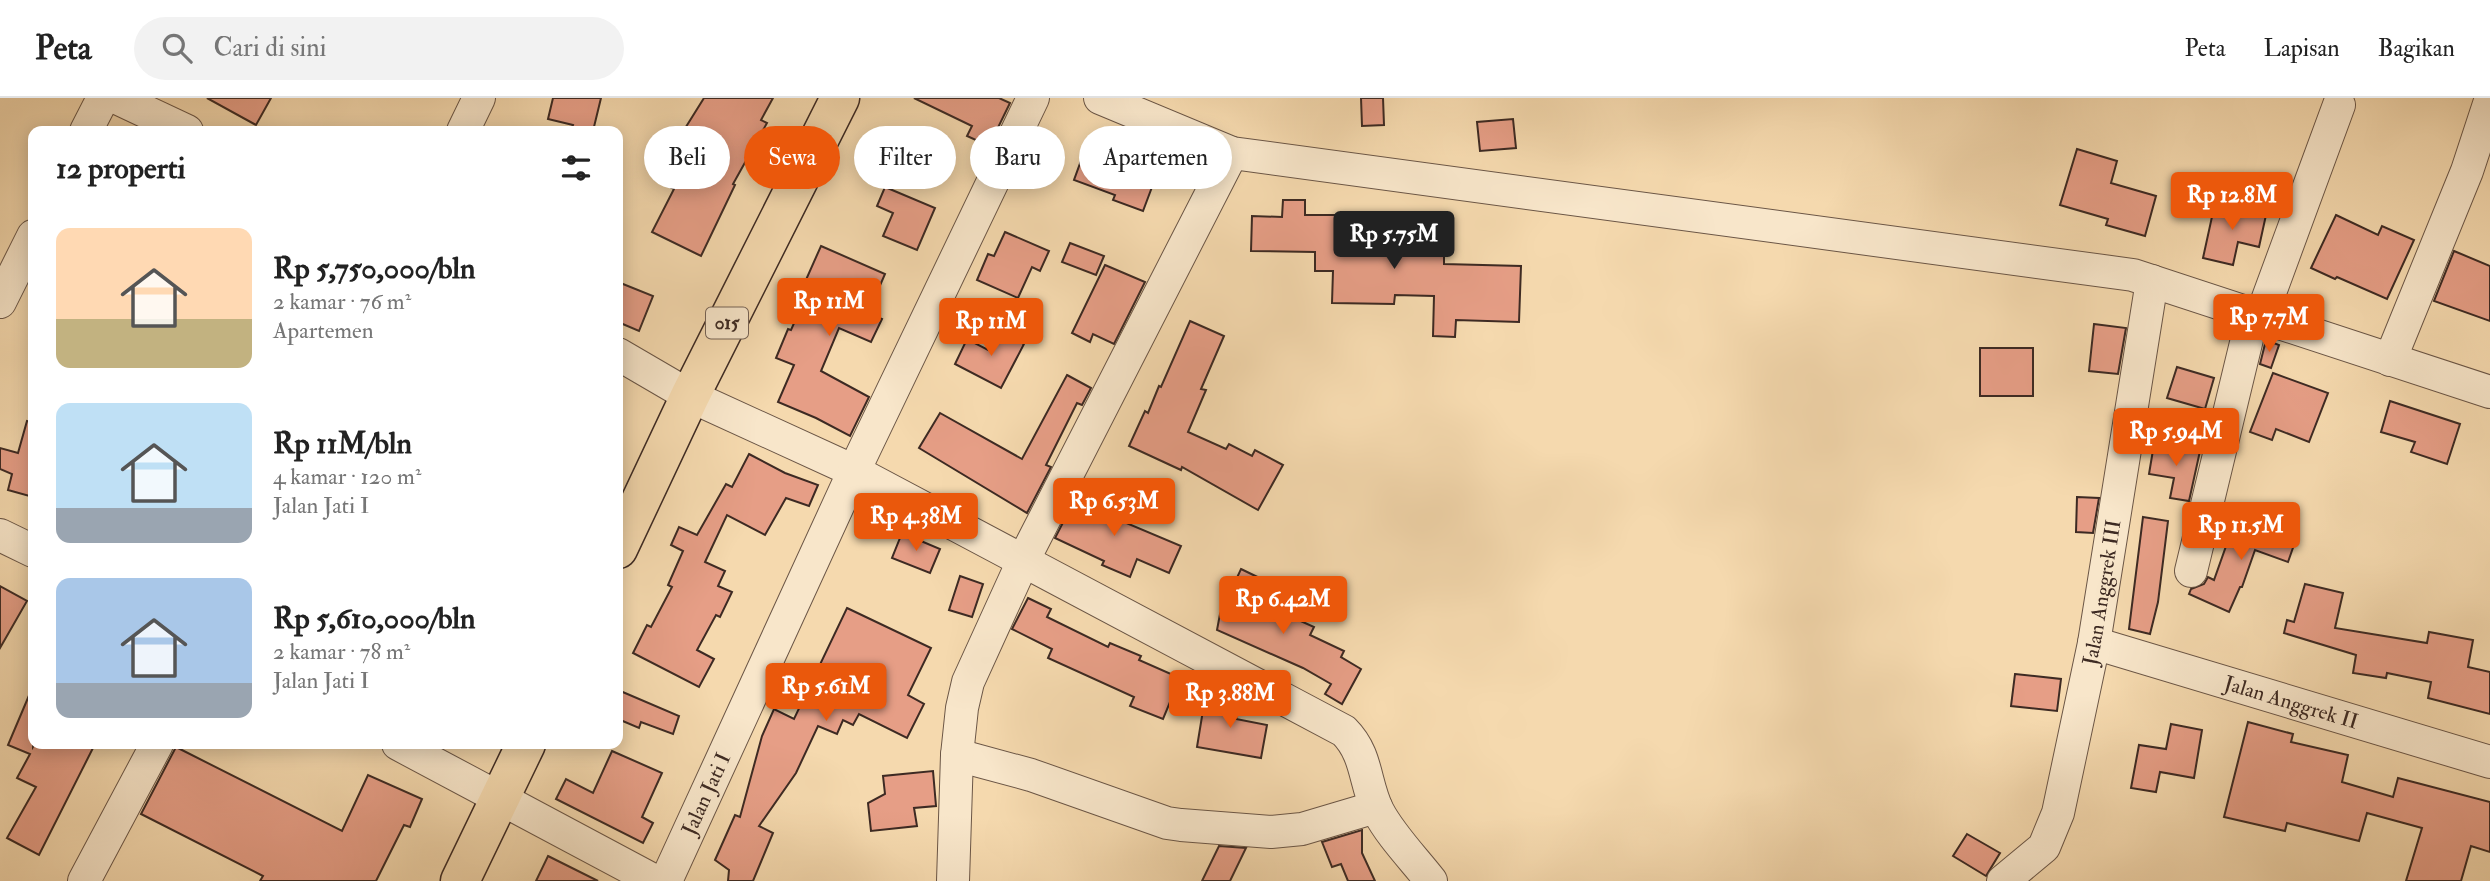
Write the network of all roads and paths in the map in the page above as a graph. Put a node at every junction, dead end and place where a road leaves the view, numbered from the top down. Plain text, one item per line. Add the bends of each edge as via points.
1 (103, 98) edge
2 (117, 98) edge
3 (479, 98) edge
4 (840, 98) edge
5 (1033, 98) edge
6 (1100, 98) edge
7 (2490, 101) edge
8 (2339, 105) dead end
9 (89, 126) edge
10 (176, 126) edge
11 (465, 126) edge
12 (1167, 126) edge
13 (1232, 153) edge
14 (1214, 189) edge
15 (28, 246) edge
16 (2152, 281) junction
17 (0, 302) edge
18 (2257, 316) junction
19 (623, 357) edge
20 (2390, 360) junction
21 (2490, 393) edge
22 (690, 396) junction
23 (854, 471) junction
24 (0, 535) edge
25 (623, 538) edge
26 (28, 549) edge
27 (1024, 559) junction
28 (2191, 571) dead end
29 (2094, 643) junction
30 (154, 749) edge
31 (407, 749) edge
32 (524, 749) edge
33 (957, 755) junction
34 (2490, 762) edge
35 (499, 800) junction
36 (1376, 807) junction
37 (84, 881) edge
38 (460, 881) edge
39 (655, 881) edge
40 (666, 881) edge
41 (953, 881) edge
42 (1432, 881) edge
43 (2003, 881) edge

1 - 9 street
2 - 10 street
3 - 11 street
4 - 22 main road, 015
5 - 23 street, Jalan Jati I
6 - 12 street
7 - 20 street via 2467,171
8 - 18 street
13 - 16 street
14 - 27 street
15 - 17 street
16 - 18 street
16 - 29 street, Jalan Anggrek III
18 - 20 street
18 - 28 street
19 - 22 street
20 - 21 street
22 - 23 street
22 - 25 main road, 015
23 - 27 street
23 - 40 street, Jalan Jati I
24 - 26 street
27 - 33 street via 968,682
27 - 36 street via 1345,731 1360,750
29 - 34 street, Jalan Anggrek II
29 - 43 street, Jalan Anggrek III via 2058,813 2044,847
30 - 37 street
31 - 35 street
32 - 35 main road
33 - 36 street via 1031,775 1167,823 1193,827 1271,832 1302,829
33 - 41 street
35 - 38 main road
35 - 39 street
36 - 42 street

